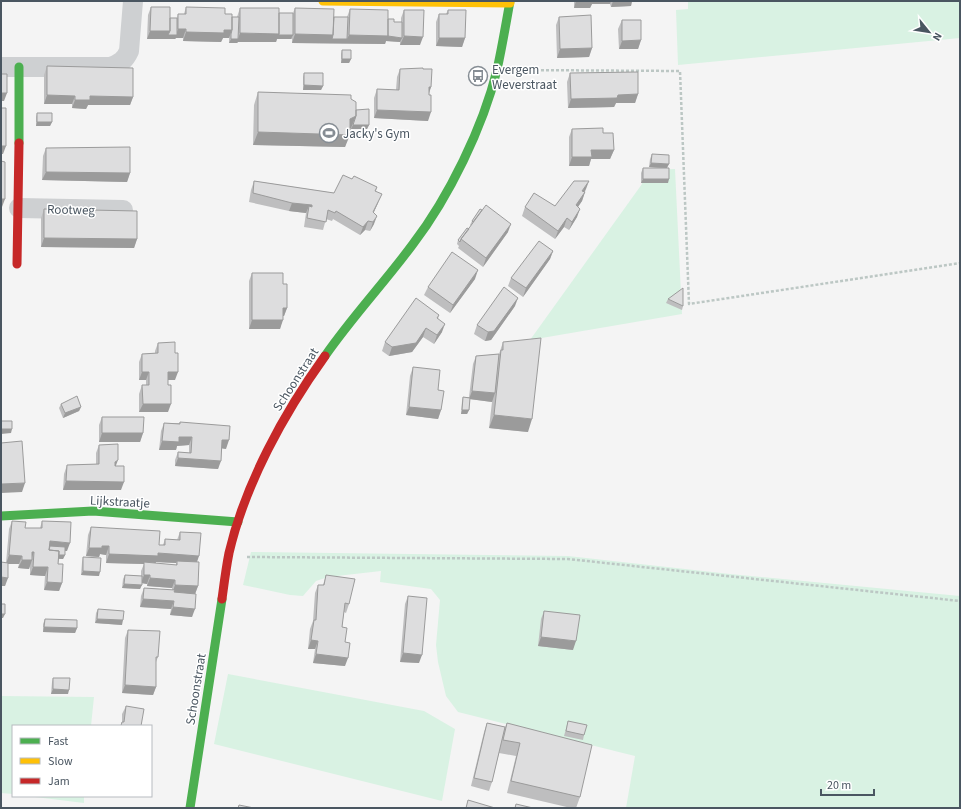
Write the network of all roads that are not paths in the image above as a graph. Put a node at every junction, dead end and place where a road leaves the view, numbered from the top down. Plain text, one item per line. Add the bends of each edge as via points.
1 (133, 1) edge
2 (323, 1) edge
3 (510, 2) edge
4 (10, 67) edge
5 (19, 208) junction
6 (123, 210) edge
7 (17, 264) dead end
8 (1, 516) edge
9 (238, 522) junction
10 (190, 808) edge

1 - 4 street via 129,52 126,59 118,64 110,67
2 - 3 street
3 - 9 street, Schoonstraat via 497,70 475,133 448,191 414,244 308,379 270,445
4 - 5 street
5 - 6 street, Rootweg
5 - 7 street
8 - 9 street, Lijkstraatje via 92,512
9 - 10 street, Schoonstraat via 229,553

